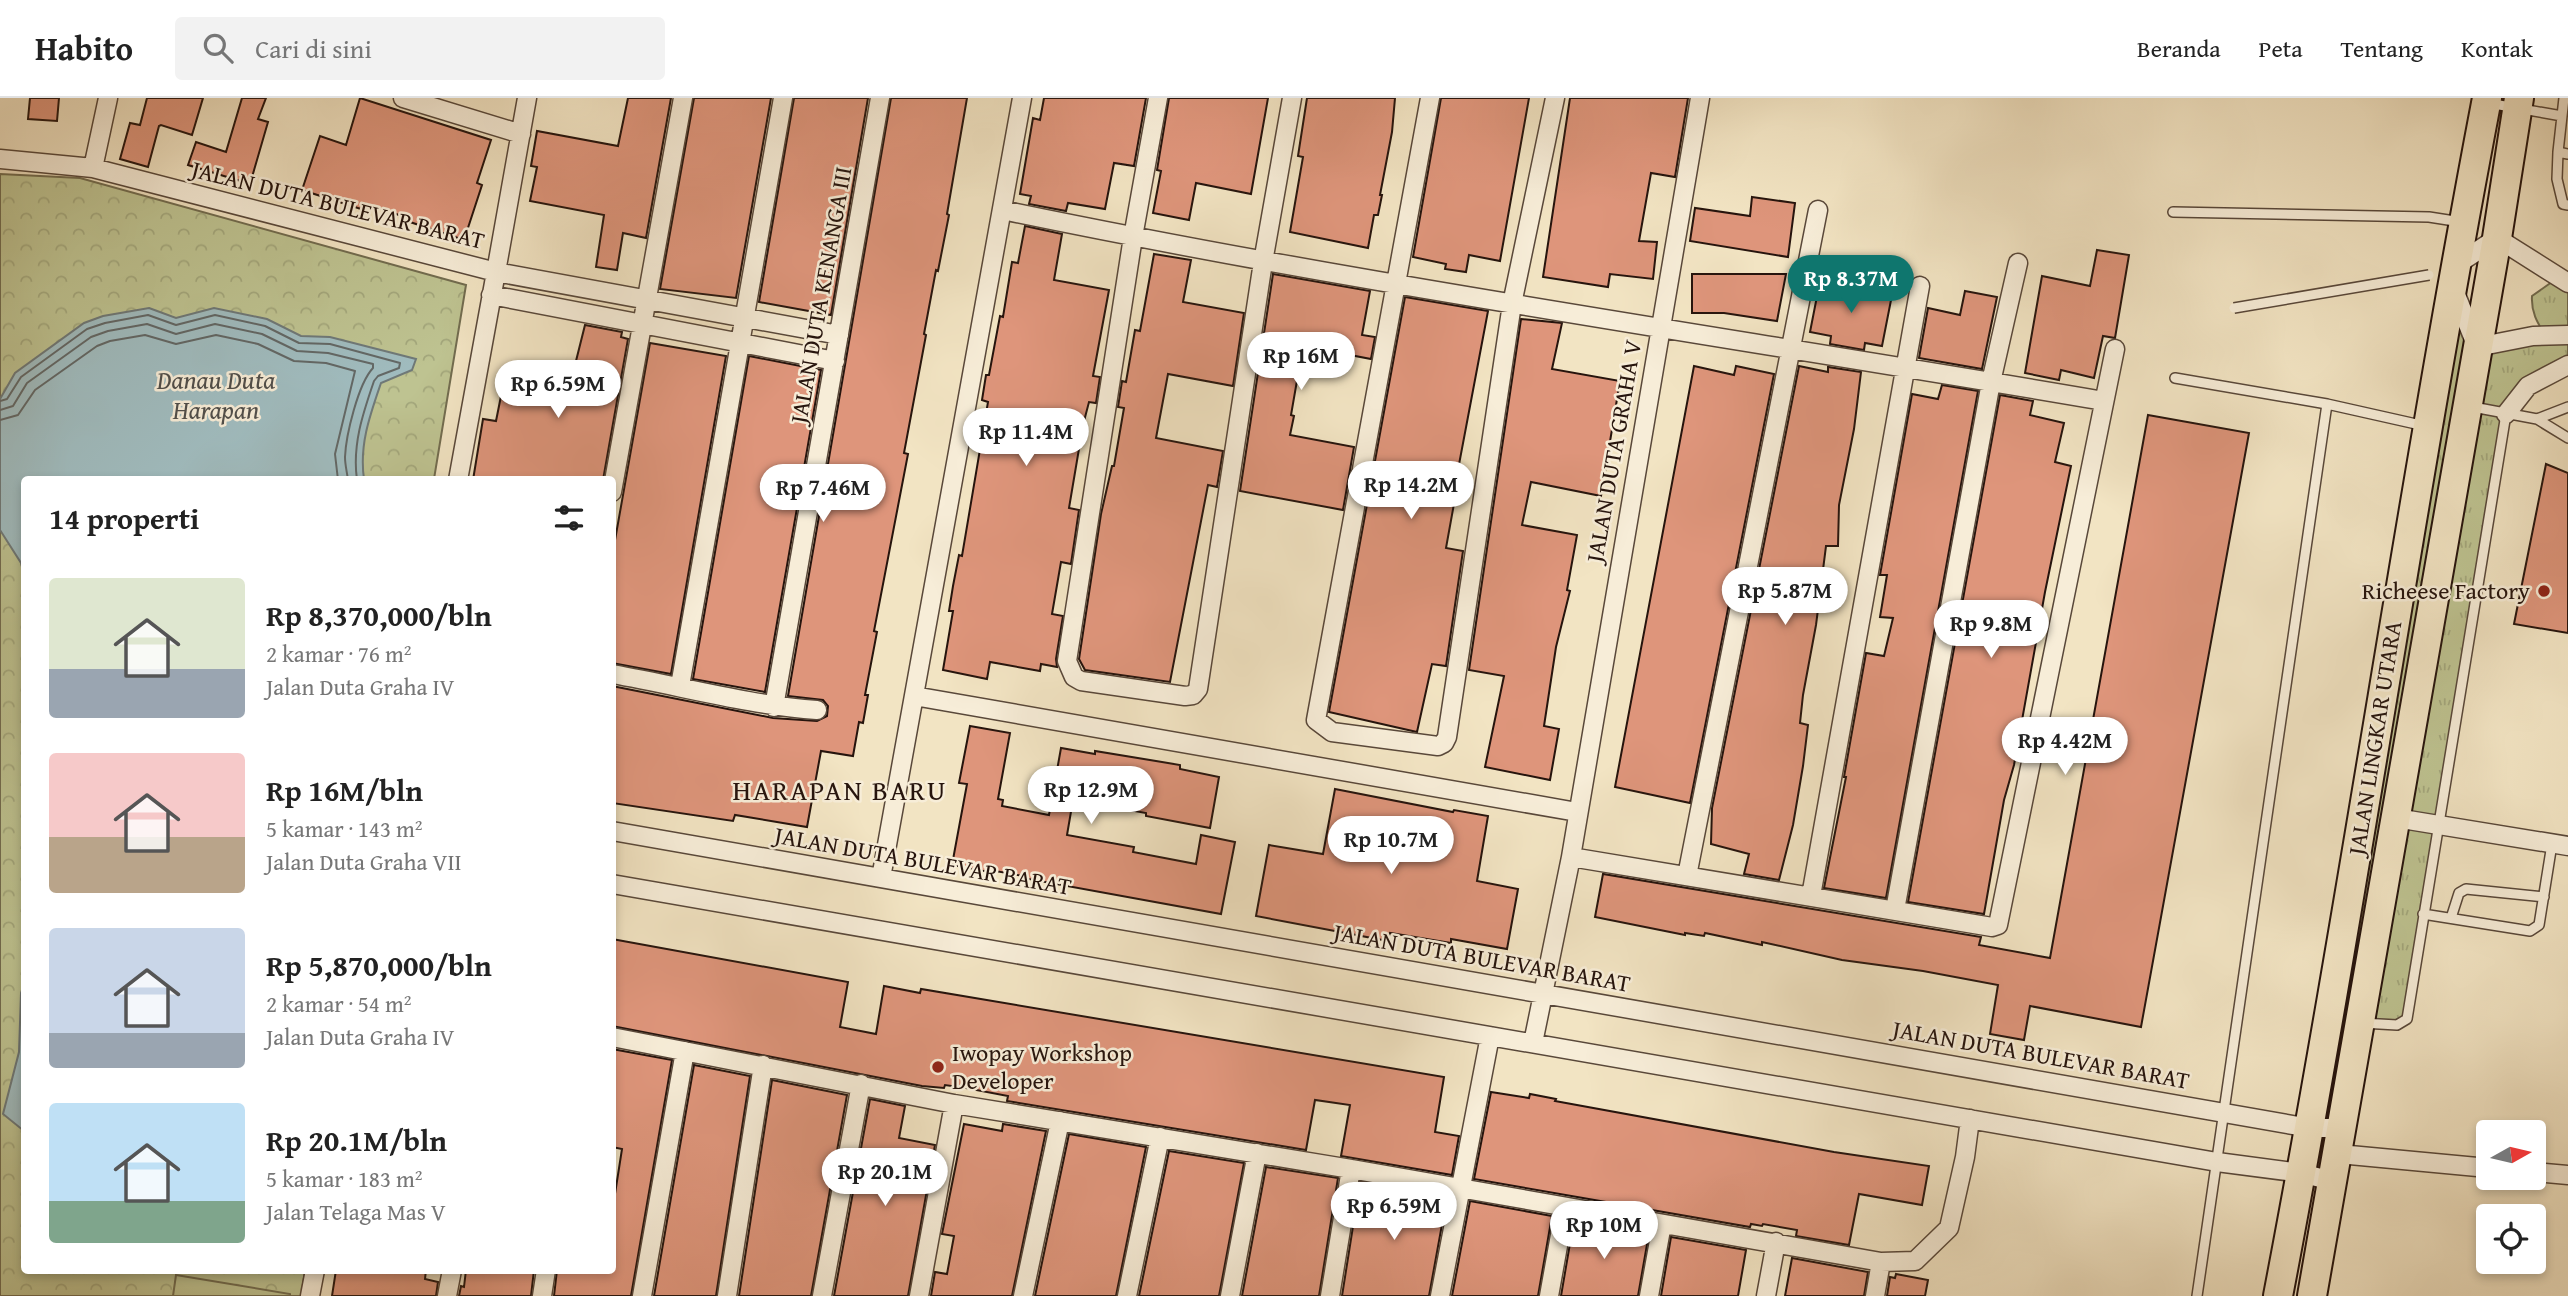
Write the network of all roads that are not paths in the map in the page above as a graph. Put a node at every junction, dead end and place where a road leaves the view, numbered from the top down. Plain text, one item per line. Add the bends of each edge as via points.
1 (108, 98) edge
2 (403, 98) edge
3 (527, 98) edge
4 (683, 98) edge
5 (783, 98) edge
6 (880, 98) edge
7 (1022, 98) edge
8 (1158, 98) edge
9 (1292, 98) edge
10 (1430, 98) edge
11 (1555, 98) edge
12 (1700, 98) edge
13 (2564, 98) edge
14 (2485, 99) edge
15 (2519, 104) edge
16 (2562, 116) junction
17 (522, 134) junction
18 (2563, 153) edge
19 (0, 159) edge
20 (93, 168) junction
21 (2565, 205) edge
22 (1002, 209) junction
23 (1818, 210) dead end
24 (2173, 212) dead end
25 (2568, 216) edge
26 (2463, 222) junction
27 (1133, 237) junction
28 (2497, 237) junction
29 (1263, 262) junction
30 (2018, 263) dead end
31 (496, 272) junction
32 (2446, 275) junction
33 (2568, 283) edge
34 (1395, 284) junction
35 (1920, 286) dead end
36 (491, 295) junction
37 (646, 300) junction
38 (1513, 304) junction
39 (2247, 306) junction
40 (745, 318) junction
41 (642, 324) junction
42 (1660, 328) junction
43 (839, 335) junction
44 (2568, 335) edge
45 (740, 342) junction
46 (1790, 347) junction
47 (2477, 347) junction
48 (2116, 349) dead end
49 (835, 360) junction
50 (2568, 365) edge
51 (1904, 367) junction
52 (2175, 378) dead end
53 (1991, 382) junction
54 (2104, 401) junction
55 (2327, 404) junction
56 (2467, 406) junction
57 (2568, 407) edge
58 (2506, 414) junction
59 (2537, 419) junction
60 (2427, 426) junction
61 (2568, 438) edge
62 (459, 476) edge
63 (615, 476) edge
64 (616, 675) edge
65 (680, 686) junction
66 (914, 696) junction
67 (774, 707) junction
68 (817, 710) dead end
69 (1577, 812) junction
70 (2396, 818) junction
71 (2439, 824) junction
72 (616, 832) edge
73 (2560, 845) edge
74 (1571, 857) junction
75 (1687, 876) junction
76 (881, 878) junction
77 (616, 885) edge
78 (1811, 896) junction
79 (2544, 897) junction
80 (1895, 910) junction
81 (2423, 914) junction
82 (2451, 918) junction
83 (1542, 998) junction
84 (2361, 1023) junction
85 (1490, 1036) junction
86 (616, 1038) edge
87 (1534, 1040) junction
88 (685, 1051) junction
89 (763, 1065) junction
90 (861, 1084) junction
91 (954, 1104) junction
92 (2231, 1113) junction
93 (1970, 1119) junction
94 (1060, 1121) junction
95 (2300, 1125) junction
96 (1160, 1137) junction
97 (1257, 1153) junction
98 (2338, 1155) junction
99 (2226, 1163) junction
100 (2476, 1167) edge
101 (1352, 1169) junction
102 (2292, 1172) junction
103 (2546, 1173) edge
104 (2568, 1175) edge
105 (1460, 1188) junction
106 (1565, 1206) junction
107 (1662, 1224) junction
108 (1776, 1242) junction
109 (1881, 1262) junction
110 (314, 1274) edge
111 (451, 1274) edge
112 (545, 1274) edge
113 (310, 1296) edge
114 (447, 1296) edge
115 (541, 1296) edge
116 (642, 1296) edge
117 (727, 1296) edge
118 (822, 1296) edge
119 (919, 1296) edge
120 (1023, 1296) edge
121 (1127, 1296) edge
122 (1230, 1296) edge
123 (1330, 1296) edge
124 (1440, 1296) edge
125 (1549, 1296) edge
126 (1649, 1296) edge
127 (1766, 1296) edge
128 (1875, 1296) edge
129 (2197, 1296) edge
130 (2278, 1296) edge
131 (2312, 1296) edge

1 - 20 street
2 - 17 street
3 - 17 street
4 - 37 street
5 - 40 street
6 - 43 street, JALAN DUTA KENANGA III
7 - 22 street
8 - 27 street
9 - 29 street
10 - 34 street
11 - 38 street
12 - 42 street, JALAN DUTA GRAHA V
13 - 16 lane
14 - 15 lane
14 - 26 main road, JALAN LINGKAR UTARA
15 - 16 lane
15 - 28 main road, JALAN LINGKAR UTARA
16 - 18 lane
17 - 31 street
18 - 21 lane via 2557,178
19 - 20 street, JALAN DUTA BULEVAR BARAT
20 - 31 street, JALAN DUTA BULEVAR BARAT
21 - 25 lane
22 - 27 street
22 - 66 street
23 - 46 street
24 - 26 lane via 2429,217
26 - 32 main road, JALAN LINGKAR UTARA
27 - 29 street
27 - 29 street via 1067,661 1069,670 1081,681 1185,696 1198,689
28 - 32 street
28 - 33 street
28 - 47 main road, JALAN LINGKAR UTARA
29 - 34 street
30 - 53 street
31 - 36 street, JALAN DUTA BULEVAR BARAT
31 - 37 street
32 - 39 lane, bridge
32 - 47 street
32 - 60 main road, JALAN LINGKAR UTARA
34 - 38 street
34 - 38 street via 1316,720 1332,732 1438,746 1447,737
35 - 51 street
36 - 41 street
36 - 62 street, JALAN DUTA BULEVAR BARAT
37 - 40 street
37 - 41 street
38 - 42 street
39 - 39 lane via 2378,283 2391,281 2336,293 2234,308
40 - 43 street
40 - 45 street
41 - 45 street
41 - 63 street
42 - 46 street
42 - 69 street, JALAN DUTA GRAHA V
43 - 49 street, JALAN DUTA KENANGA III
44 - 47 street via 2533,336
45 - 49 street
45 - 65 street
46 - 51 street
46 - 75 street
47 - 56 main road, JALAN LINGKAR UTARA
48 - 54 street
49 - 67 street, JALAN DUTA KENANGA III
50 - 58 street via 2528,386
51 - 53 street
51 - 78 street
52 - 55 lane
53 - 54 street
53 - 80 street
54 - 80 street via 1998,925
55 - 60 lane
55 - 92 lane
56 - 58 lane
56 - 70 main road, JALAN LINGKAR UTARA
57 - 59 lane
58 - 59 lane
58 - 71 lane
59 - 61 lane
60 - 95 main road, JALAN LINGKAR UTARA
64 - 65 street
65 - 67 street
66 - 69 street
66 - 76 street
67 - 68 street
69 - 74 street, JALAN DUTA GRAHA V
70 - 71 street
70 - 84 main road, JALAN LINGKAR UTARA
71 - 73 street
71 - 81 lane
72 - 76 street, JALAN DUTA BULEVAR BARAT
73 - 79 lane
74 - 75 street
74 - 83 street, JALAN DUTA GRAHA V
75 - 78 street
76 - 83 street, JALAN DUTA BULEVAR BARAT
77 - 85 street
78 - 80 street
79 - 82 lane via 2466,889 2459,893
79 - 82 lane via 2539,925 2530,931
81 - 82 lane
81 - 84 lane via 2407,1019 2398,1025
83 - 87 street, JALAN DUTA GRAHA V
83 - 92 street, JALAN DUTA BULEVAR BARAT
84 - 98 main road, JALAN LINGKAR UTARA
85 - 87 street
85 - 105 street
86 - 88 street
87 - 93 street
88 - 89 street
88 - 116 street
89 - 90 street
89 - 117 street
90 - 91 street
90 - 118 street
91 - 94 street
91 - 119 street
92 - 95 street, JALAN DUTA BULEVAR BARAT
92 - 99 lane
93 - 99 street
93 - 109 street via 1949,1228 1915,1261
94 - 96 street
94 - 120 street
95 - 98 street, JALAN DUTA BULEVAR BARAT
95 - 102 main road, JALAN LINGKAR UTARA
96 - 97 street
96 - 121 street
97 - 101 street
97 - 122 street
98 - 100 street
98 - 102 street
98 - 131 main road, JALAN LINGKAR UTARA
99 - 102 street
99 - 129 lane
101 - 105 street
101 - 123 street
102 - 130 main road, JALAN LINGKAR UTARA
103 - 104 street
105 - 106 street
105 - 124 street
106 - 107 street
106 - 125 street
107 - 108 street
107 - 126 street
108 - 109 street
108 - 127 street
109 - 128 street
110 - 113 street
111 - 114 street
112 - 115 street

